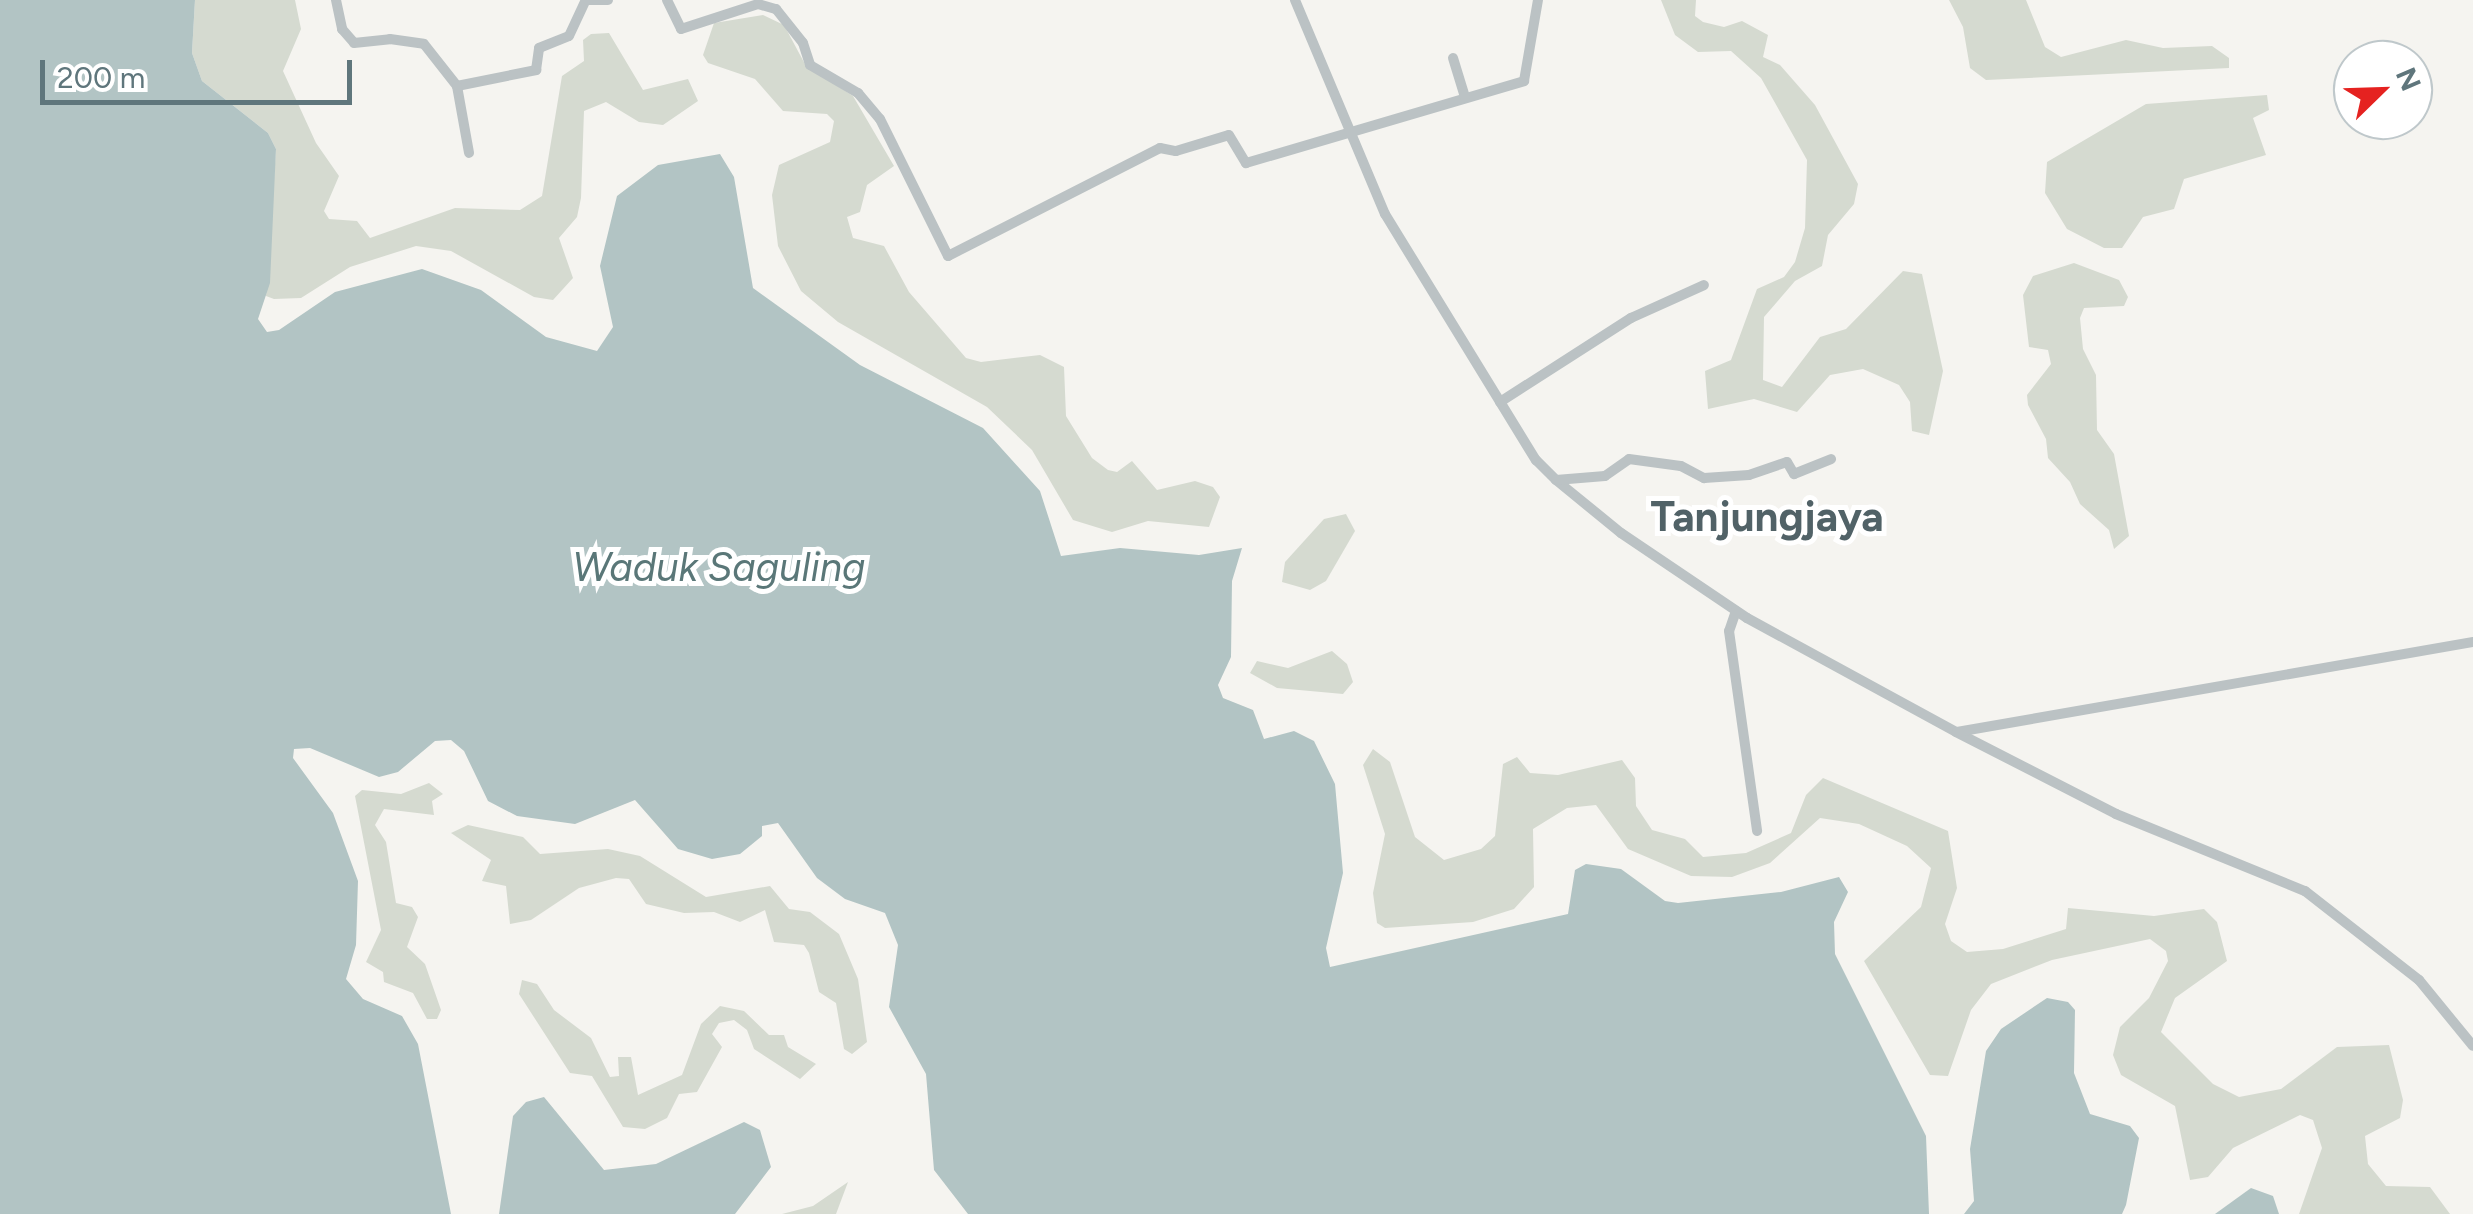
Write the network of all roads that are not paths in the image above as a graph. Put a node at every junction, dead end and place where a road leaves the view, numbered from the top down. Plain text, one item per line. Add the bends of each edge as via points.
1 (336, 0) edge
2 (587, 0) edge
3 (608, 0) edge
4 (667, 0) edge
5 (1295, 0) edge
6 (1538, 0) edge
7 (1453, 58) dead end
8 (458, 86) junction
9 (1465, 98) junction
10 (1350, 135) junction
11 (469, 154) dead end
12 (1704, 285) dead end
13 (1500, 402) junction
14 (1831, 458) dead end
15 (1556, 480) junction
16 (1736, 610) junction
17 (2473, 642) edge
18 (1956, 732) junction
19 (1756, 831) dead end
20 (2473, 1046) edge

1 - 8 street via 342,29 354,43 390,38 424,44
2 - 3 street
2 - 8 street via 569,36 540,48 536,70
4 - 10 street via 680,29 758,4 776,9 815,70 858,93 880,119 948,256 1160,148 1176,151 1229,135 1246,163
5 - 10 street
6 - 9 street via 1524,81
7 - 9 street
8 - 11 street
9 - 10 street
10 - 13 street via 1385,214
12 - 13 street via 1631,318
13 - 15 street
14 - 15 street via 1794,474 1787,462 1704,478 1682,466 1629,459 1605,476
15 - 16 street via 1621,534
16 - 18 street
16 - 19 street via 1729,631
17 - 18 street
18 - 20 street via 2116,814 2305,890 2419,980

